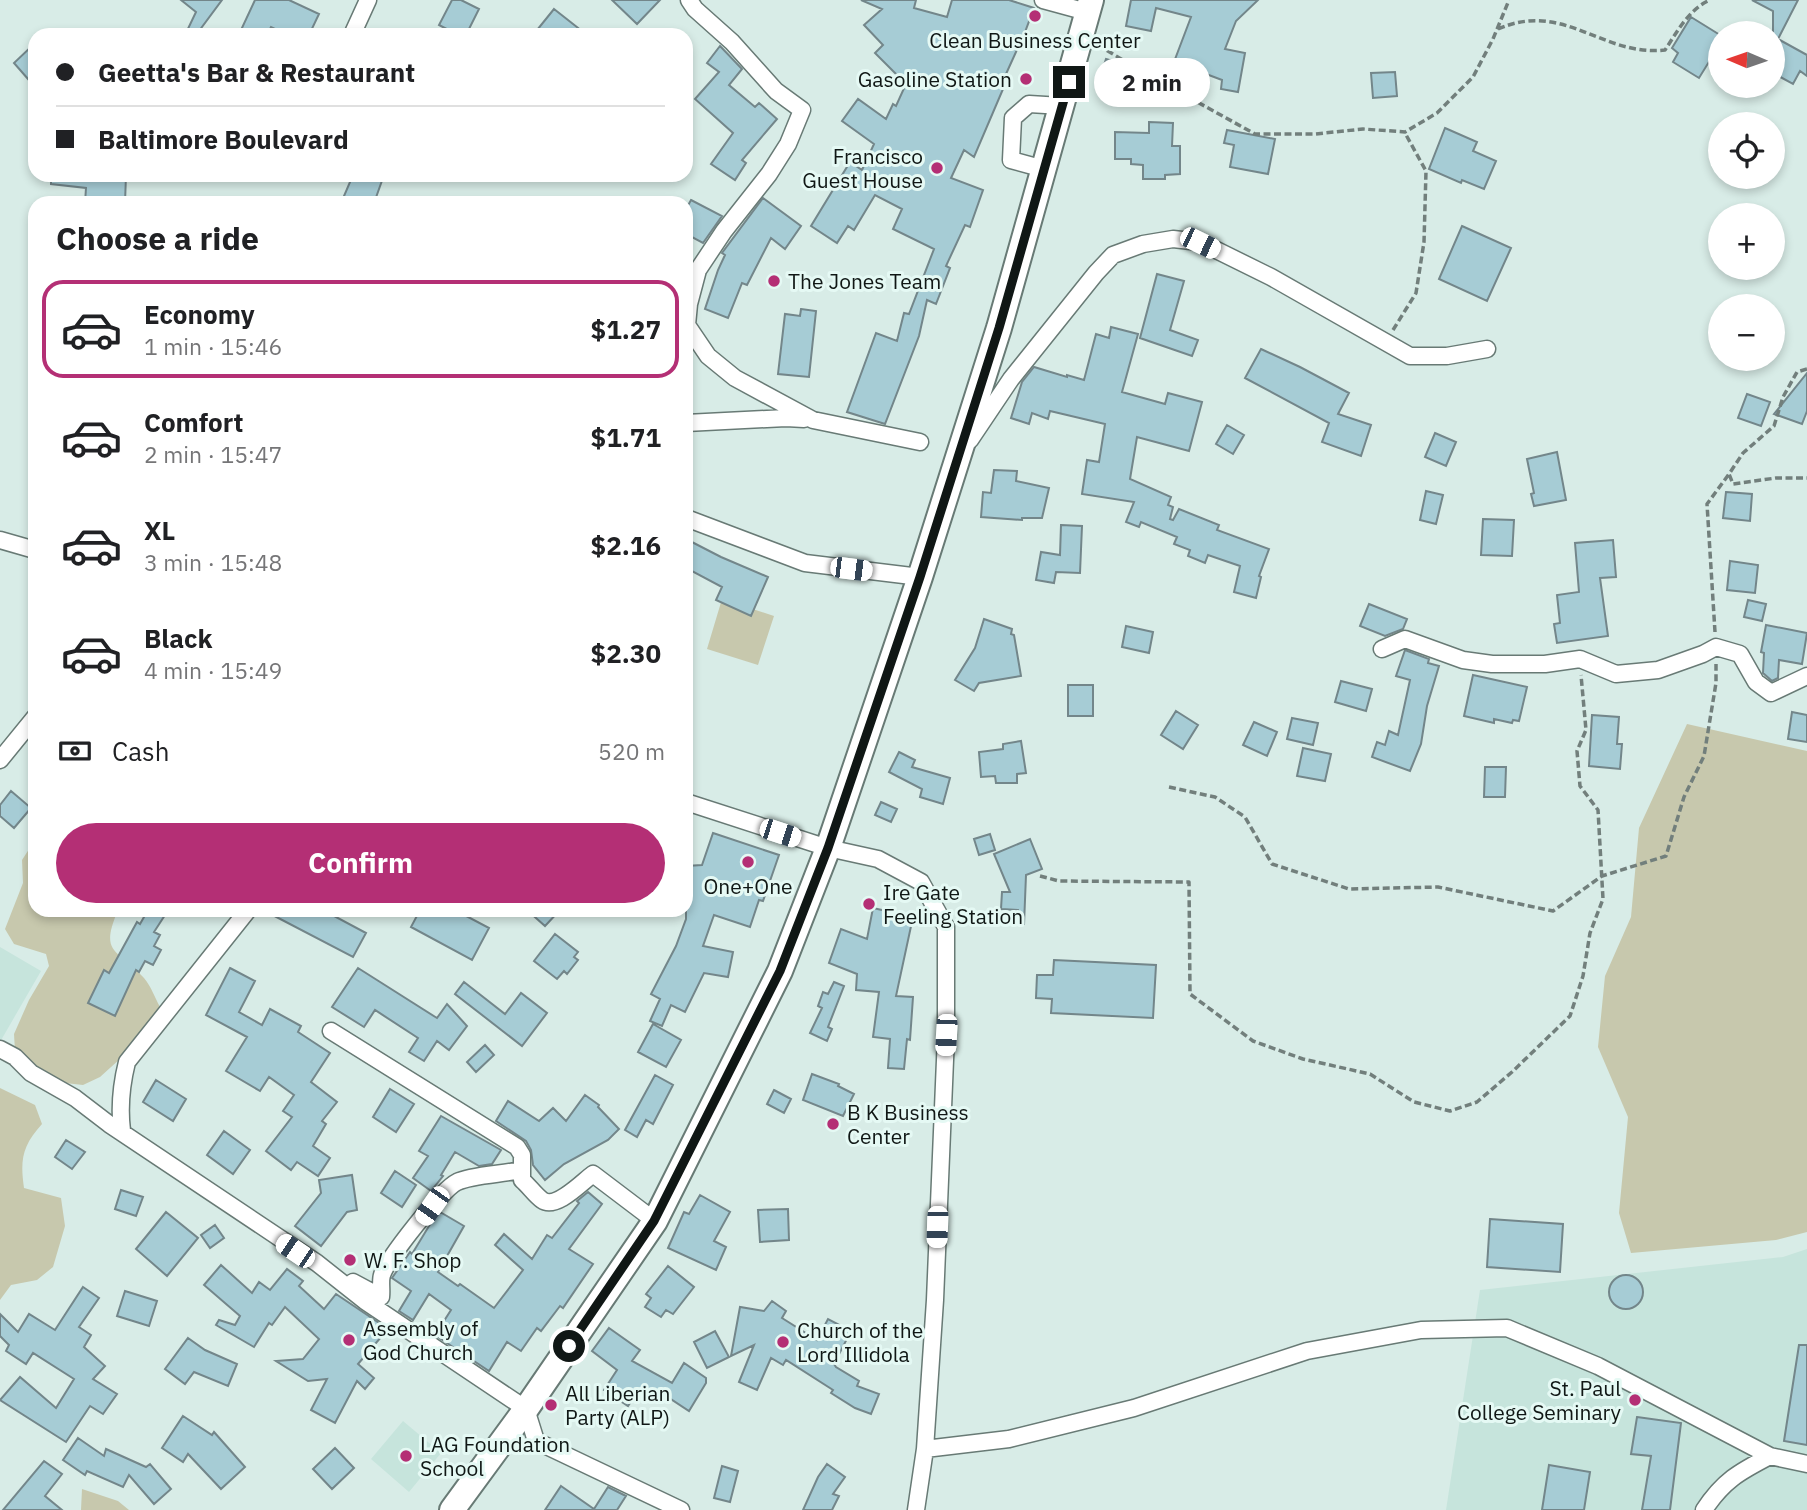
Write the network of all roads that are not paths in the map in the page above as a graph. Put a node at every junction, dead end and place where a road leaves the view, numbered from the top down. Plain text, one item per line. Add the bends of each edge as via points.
1 (368, 0) edge
2 (688, 0) edge
3 (1043, 0) edge
4 (1087, 15) edge
5 (355, 28) edge
6 (1062, 106) junction
7 (1044, 169) junction
8 (693, 295) edge
9 (693, 334) edge
10 (1487, 349) dead end
11 (813, 420) junction
12 (693, 423) edge
13 (920, 442) dead end
14 (957, 460) junction
15 (693, 521) edge
16 (0, 540) edge
17 (28, 548) edge
18 (920, 577) junction
19 (1382, 649) dead end
20 (1807, 676) edge
21 (28, 726) edge
22 (0, 760) edge
23 (693, 805) edge
24 (828, 848) junction
25 (242, 917) edge
26 (331, 1031) dead end
27 (0, 1049) edge
28 (75, 1098) junction
29 (521, 1170) junction
30 (654, 1221) junction
31 (317, 1263) junction
32 (526, 1409) junction
33 (925, 1449) junction
34 (1770, 1456) junction
35 (1807, 1464) edge
36 (452, 1510) edge
37 (681, 1510) edge
38 (916, 1510) edge
39 (1704, 1510) edge

1 - 5 street
2 - 8 street via 776,91 802,110 769,174 698,270
3 - 4 street
4 - 6 highway
6 - 7 highway
6 - 7 street via 1029,104 1013,118 1011,160
7 - 14 highway
9 - 11 street via 708,356 735,378
10 - 14 street via 1410,356 1200,243 1173,239 1143,244 1113,254 1096,273 1011,379
11 - 12 street
11 - 13 street
14 - 18 highway
15 - 18 street via 805,563
16 - 17 street
18 - 24 highway
19 - 20 street via 1405,639 1463,660 1492,664 1580,660 1616,674 1658,670 1716,647 1740,654 1756,682 1771,693
21 - 22 street
23 - 24 street
24 - 30 highway via 780,971
24 - 33 street via 878,859 921,882 946,927 946,1035
25 - 28 street via 127,1062 122,1080 122,1131
26 - 29 street via 517,1147 522,1155
27 - 28 street
28 - 31 street
29 - 30 street via 522,1180 551,1203 593,1174
29 - 31 street via 469,1178 440,1194 382,1274 382,1297
30 - 32 highway
31 - 32 street
32 - 36 highway
32 - 37 street via 536,1441
33 - 34 street via 1009,1439 1135,1408 1307,1351 1421,1331 1507,1328 1598,1366
33 - 38 street
34 - 35 street
34 - 39 street via 1735,1474

